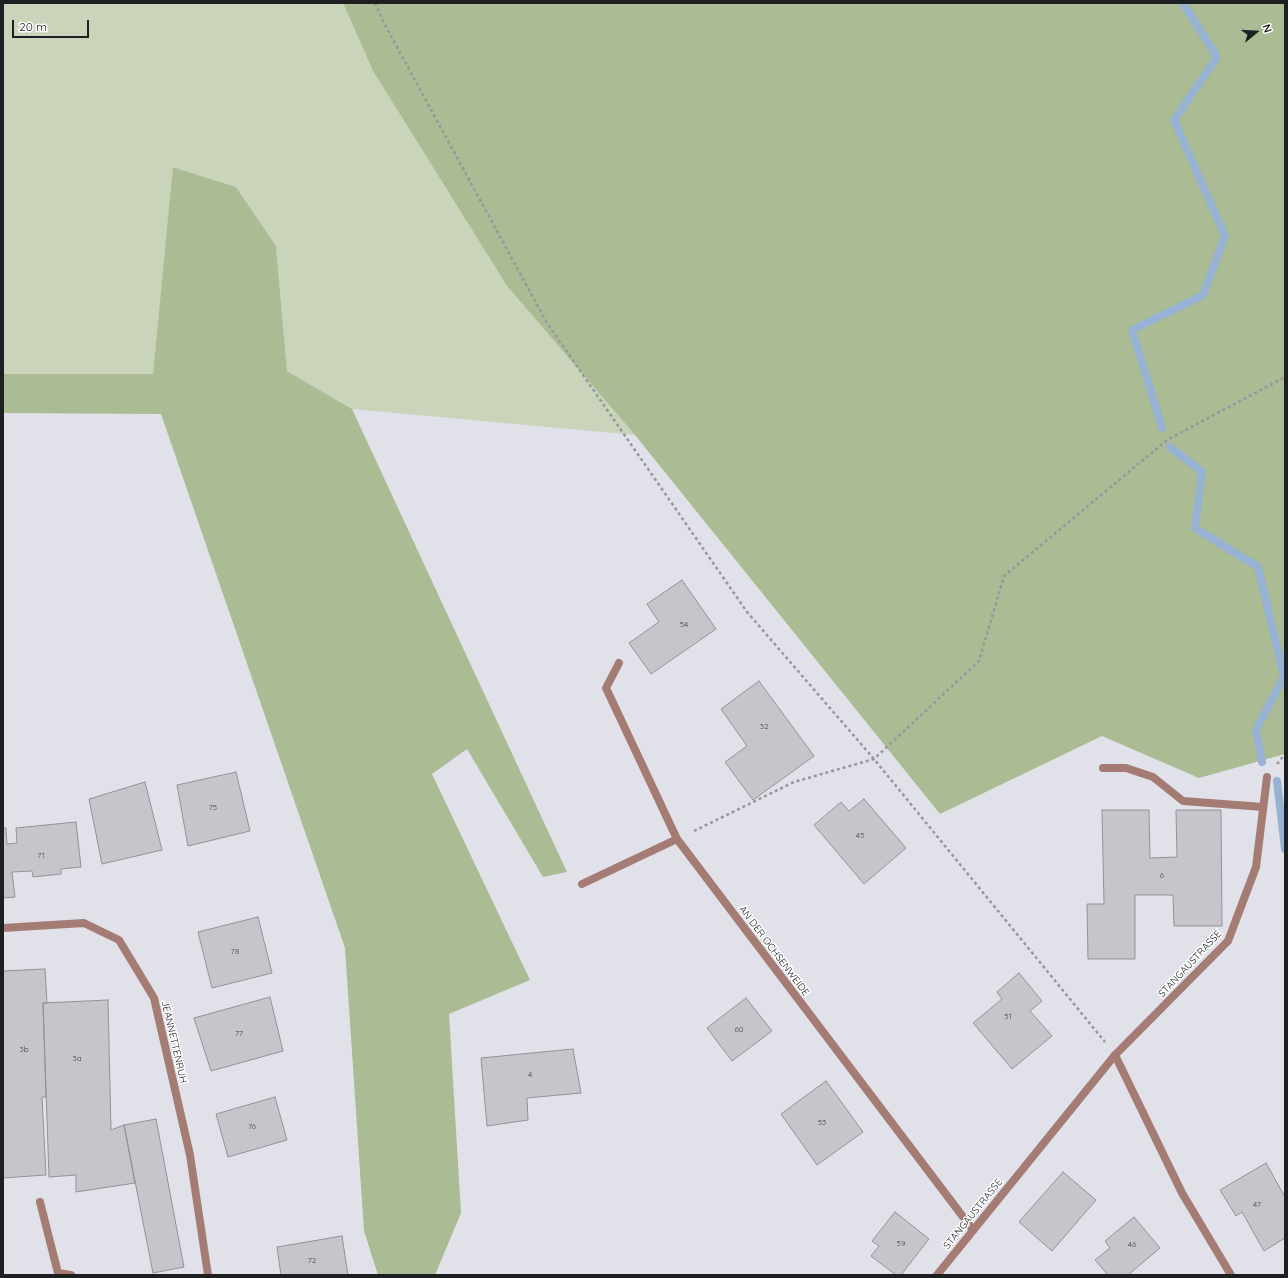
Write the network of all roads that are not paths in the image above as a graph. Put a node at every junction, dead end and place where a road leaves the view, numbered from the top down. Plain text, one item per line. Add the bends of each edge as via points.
1 (619, 663) dead end
2 (1103, 768) dead end
3 (1266, 777) dead end
4 (1263, 807) junction
5 (677, 840) junction
6 (582, 884) dead end
7 (3, 928) edge
8 (1115, 1055) junction
9 (40, 1202) dead end
10 (973, 1230) junction
11 (71, 1275) edge
12 (208, 1275) edge
13 (937, 1275) edge
14 (1231, 1275) edge

1 - 5 street, AN DER OCHSENWEIDE via 606,688
2 - 4 street via 1126,768 1153,777 1183,801
3 - 4 street, STANGAUSTRASSE
4 - 8 street, STANGAUSTRASSE via 1256,867 1228,941
5 - 6 street
5 - 10 street, AN DER OCHSENWEIDE
7 - 12 street, JEANNETTENRUH via 84,923 119,940 154,998 190,1155
8 - 10 street, STANGAUSTRASSE
8 - 14 street via 1182,1193
9 - 11 street via 58,1273
10 - 13 street, STANGAUSTRASSE

